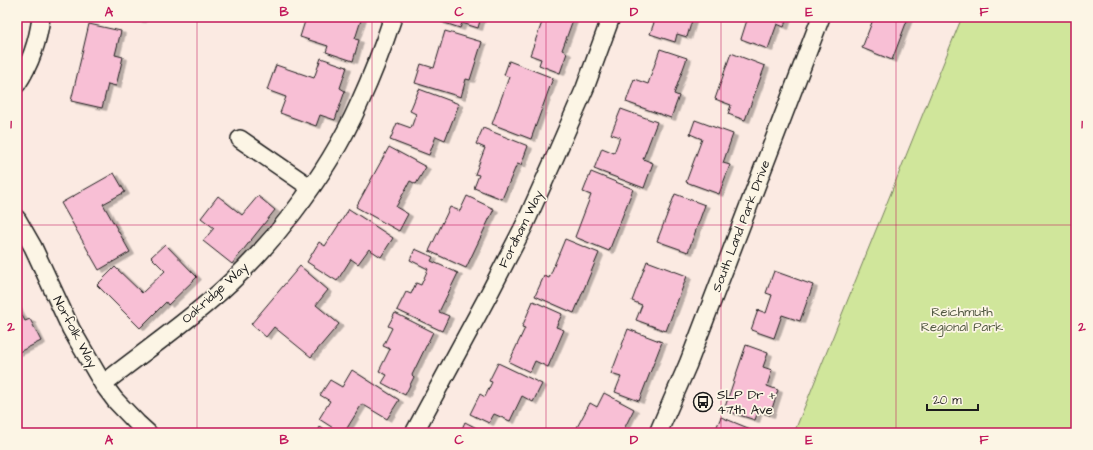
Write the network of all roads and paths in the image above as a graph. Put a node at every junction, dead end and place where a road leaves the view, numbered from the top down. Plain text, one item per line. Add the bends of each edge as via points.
1 (41, 17) edge
2 (393, 17) edge
3 (611, 17) edge
4 (821, 17) edge
5 (17, 84) edge
6 (240, 139) dead end
7 (311, 188) junction
8 (17, 219) edge
9 (103, 384) junction
10 (148, 433) edge
11 (414, 433) edge
12 (658, 433) edge

1 - 5 street via 34,52
2 - 7 street, Oakridge Way via 359,106
3 - 11 street, Fordham Way via 585,88 524,226
4 - 12 street, South Land Park Drive via 691,357
6 - 7 street
7 - 9 street, Oakridge Way via 293,213 238,275 207,304
8 - 9 street, Norfolk Way via 33,247 71,329
9 - 10 street, Norfolk Way via 136,423

